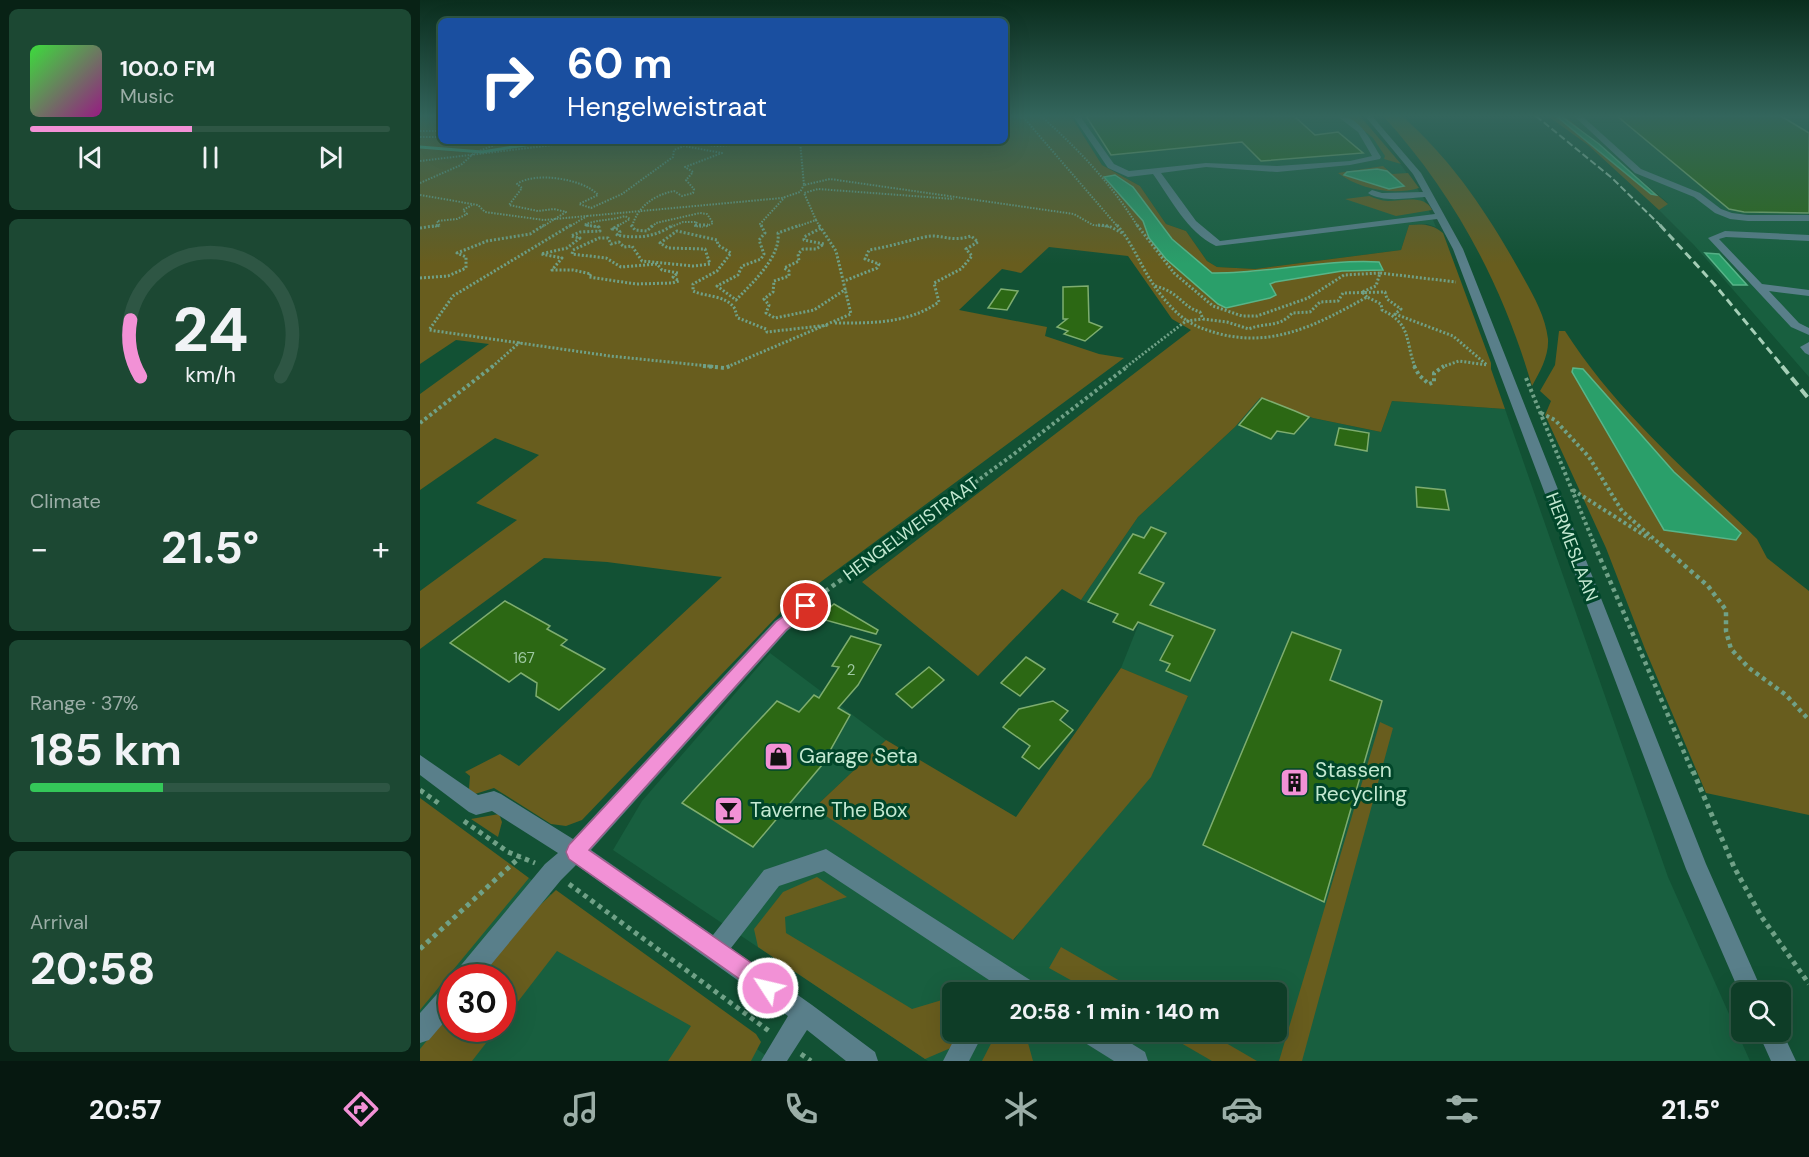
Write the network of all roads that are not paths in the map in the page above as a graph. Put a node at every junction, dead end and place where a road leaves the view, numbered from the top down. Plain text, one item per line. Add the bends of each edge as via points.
1 (1110, 166) edge
2 (1202, 166) edge
3 (1215, 166) edge
4 (1319, 166) edge
5 (1411, 166) edge
6 (1632, 166) edge
7 (1155, 171) junction
8 (1372, 193) dead end
9 (1429, 194) junction
10 (1441, 216) junction
11 (1809, 218) edge
12 (1809, 238) edge
13 (1759, 287) junction
14 (1809, 293) edge
15 (1809, 332) edge
16 (1809, 345) edge
17 (1809, 351) edge
18 (806, 606) road end
19 (420, 764) edge
20 (575, 852) junction
21 (715, 950) junction
22 (477, 964) edge
23 (996, 982) edge
24 (1746, 982) edge
25 (438, 1010) edge
26 (804, 1013) junction
27 (420, 1031) edge
28 (966, 1042) edge
29 (1107, 1042) edge
30 (1775, 1042) edge
31 (779, 1052) edge
32 (866, 1061) edge
33 (955, 1061) edge
34 (1136, 1061) edge
35 (1784, 1061) edge

1 - 7 street via 1128,174
2 - 7 street
3 - 4 street via 1277,169
5 - 9 street, HERMESLAAN
6 - 11 street via 1697,195 1730,216
7 - 10 street via 1193,223 1208,239 1219,244
8 - 9 street
9 - 10 street, HERMESLAAN
10 - 24 street, HERMESLAAN via 1458,249 1697,869
12 - 13 street via 1725,234 1713,238
13 - 14 street
13 - 15 street via 1795,325
16 - 17 street
18 - 20 street via 781,626
19 - 20 street via 476,805 494,801
20 - 21 street
20 - 22 street via 553,872
21 - 23 street via 772,878 825,860
21 - 26 street
25 - 27 street
26 - 31 street
26 - 32 street
28 - 33 street
29 - 34 street
30 - 35 street

